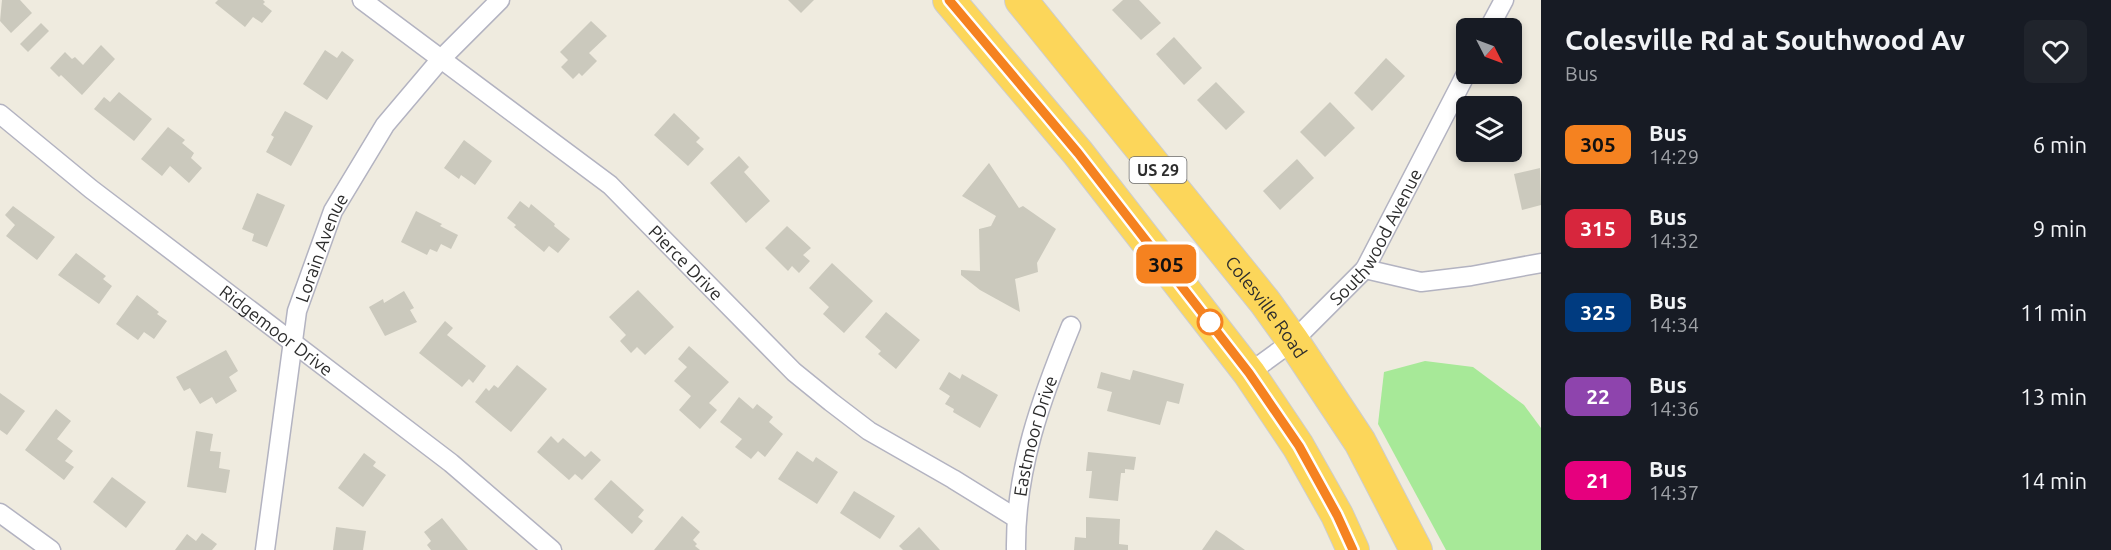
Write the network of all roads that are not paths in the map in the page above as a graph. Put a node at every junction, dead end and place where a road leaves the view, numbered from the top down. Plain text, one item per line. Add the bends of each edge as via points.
1 (362, 0) edge
2 (500, 0) edge
3 (949, 0) edge
4 (1021, 0) edge
5 (1500, 2) edge
6 (1493, 18) edge
7 (440, 60) junction
8 (1461, 84) edge
9 (0, 114) edge
10 (1541, 263) edge
11 (1365, 269) junction
12 (1071, 326) dead end
13 (1293, 340) junction
14 (293, 344) junction
15 (1249, 373) junction
16 (0, 513) edge
17 (1016, 518) junction
18 (51, 550) edge
19 (265, 550) edge
20 (552, 550) edge
21 (1016, 550) edge
22 (1353, 550) edge
23 (1416, 550) edge

1 - 7 street, Pierce Drive
2 - 7 street, Lorain Avenue
3 - 15 highway, US 29 via 1078,153
4 - 13 highway, Colesville Road / US 29
5 - 6 street
7 - 14 street, Lorain Avenue via 385,125 333,211 297,311
7 - 17 street, Pierce Drive via 610,185 794,372 831,402 869,431
8 - 11 street, Southwood Avenue
9 - 14 street, Ridgemoor Drive
10 - 11 street via 1421,282
11 - 13 street, Southwood Avenue
12 - 17 street, Eastmoor Drive via 1037,414
13 - 15 street, Southwood Avenue
13 - 23 highway, Colesville Road / US 29 via 1360,442
14 - 19 street, Lorain Avenue
14 - 20 street, Ridgemoor Drive via 452,463
15 - 22 highway, US 29 via 1299,446
16 - 18 street
17 - 21 street, Eastmoor Drive

